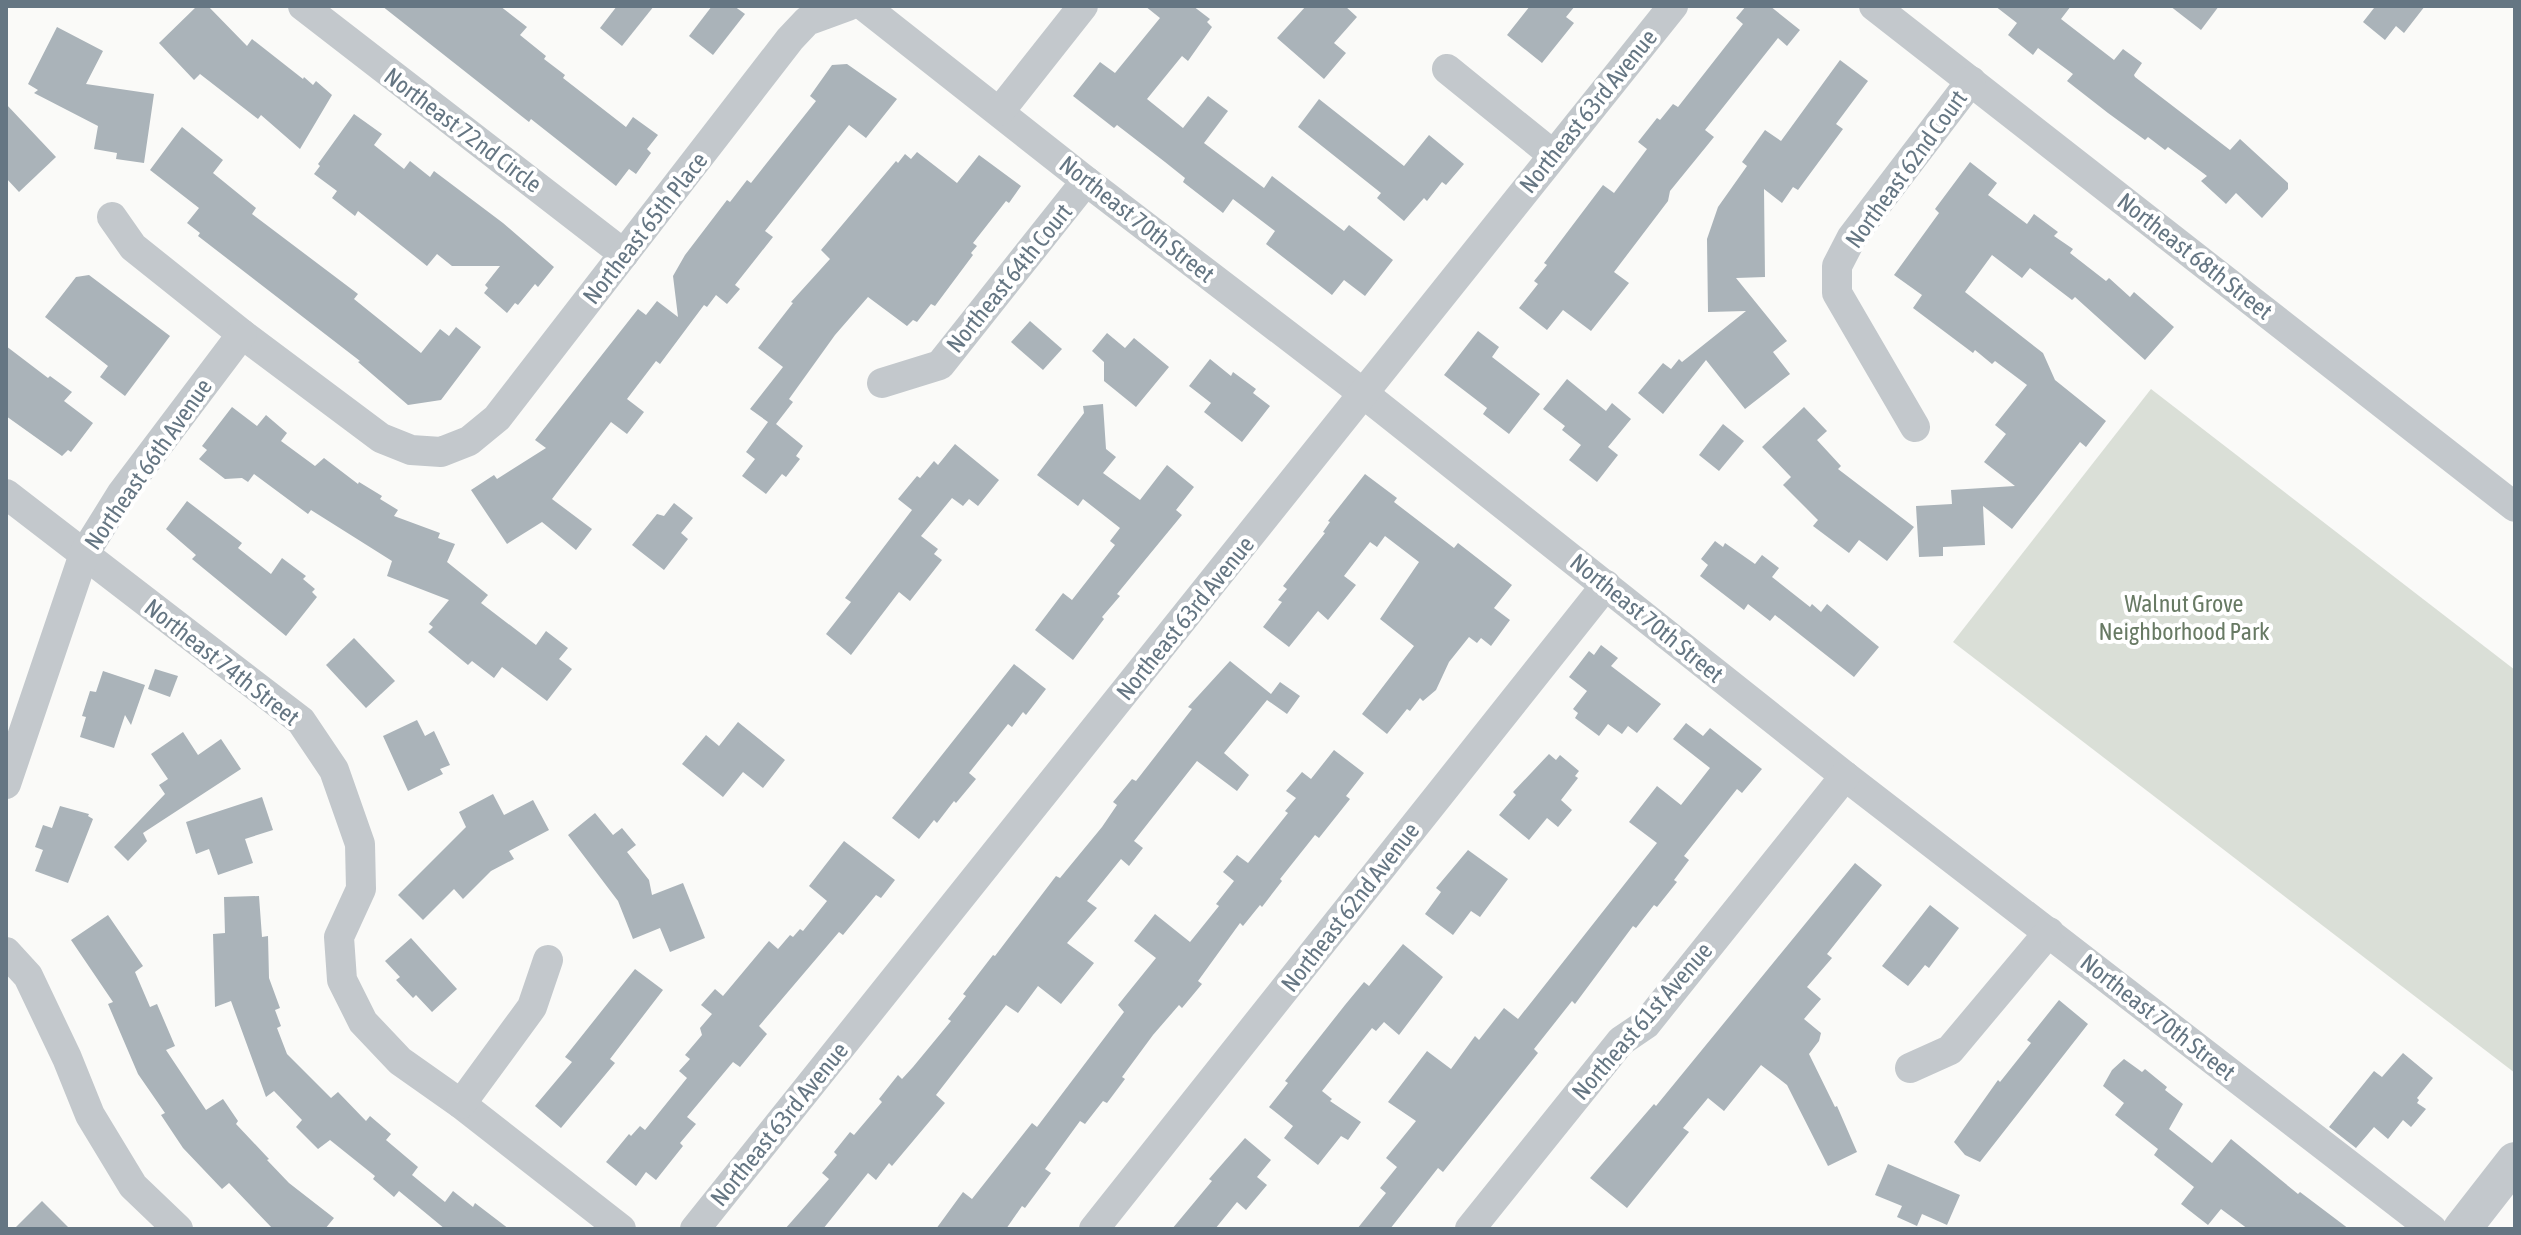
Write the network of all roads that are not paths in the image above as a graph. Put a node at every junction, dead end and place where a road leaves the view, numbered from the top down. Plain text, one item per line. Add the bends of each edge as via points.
1 (303, 6) edge
2 (848, 6) edge
3 (864, 6) edge
4 (1083, 6) edge
5 (1673, 6) edge
6 (1874, 6) edge
7 (1447, 69) dead end
8 (1971, 81) junction
9 (1000, 111) junction
10 (1552, 154) junction
11 (1086, 181) junction
12 (112, 217) dead end
13 (624, 254) junction
14 (242, 334) junction
15 (882, 383) dead end
16 (1364, 394) junction
17 (1915, 427) dead end
18 (6, 494) edge
19 (2515, 507) edge
20 (84, 554) junction
21 (1606, 585) junction
22 (1845, 776) junction
23 (6, 784) edge
24 (2049, 932) junction
25 (6, 952) edge
26 (548, 960) dead end
27 (1910, 1068) dead end
28 (461, 1104) junction
29 (2515, 1161) edge
30 (178, 1229) edge
31 (621, 1229) edge
32 (695, 1229) edge
33 (1094, 1229) edge
34 (1470, 1229) edge
35 (2432, 1229) edge
36 (2462, 1229) edge

1 - 13 street, Northeast 72nd Circle
2 - 13 street, Northeast 65th Place via 807,21 790,39
3 - 9 street, Northeast 70th Street
4 - 9 street
5 - 10 street, Northeast 63rd Avenue
6 - 8 street, Northeast 68th Street
7 - 10 street
8 - 17 street, Northeast 62nd Court via 1852,237 1837,266 1837,293
8 - 19 street, Northeast 68th Street
9 - 11 street, Northeast 70th Street
10 - 16 street, Northeast 63rd Avenue
11 - 15 street, Northeast 64th Court via 940,365
11 - 16 street, Northeast 70th Street
12 - 14 street via 133,247
13 - 14 street, Northeast 65th Place via 497,418 469,441 441,452 411,450 381,438
14 - 20 street, Northeast 66th Avenue via 122,493
16 - 21 street, Northeast 70th Street
16 - 32 street, Northeast 63rd Avenue
18 - 20 street, Northeast 74th Street
20 - 23 street, Northeast 66th Avenue
20 - 28 street, Northeast 74th Street via 301,721 334,770 360,844 361,889 339,937 342,980 363,1022 400,1061
21 - 22 street, Northeast 70th Street
21 - 33 street, Northeast 62nd Avenue
22 - 24 street, Northeast 70th Street
22 - 34 street, Northeast 61st Avenue via 1646,1024 1621,1041
24 - 27 street via 1950,1050
24 - 35 street, Northeast 70th Street
25 - 30 street via 28,976 90,1115 133,1186
26 - 28 street via 532,1007
28 - 31 street, Northeast 74th Street
29 - 36 street

